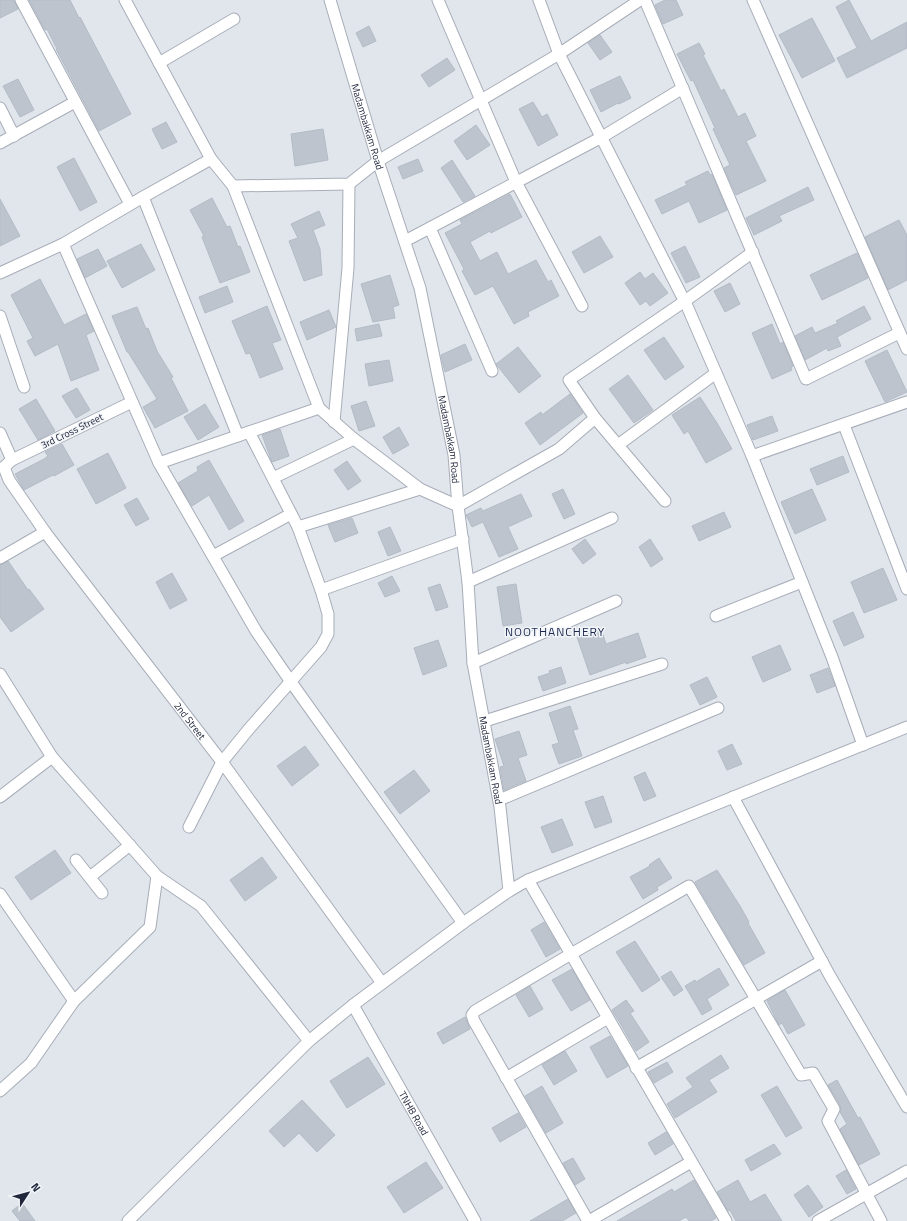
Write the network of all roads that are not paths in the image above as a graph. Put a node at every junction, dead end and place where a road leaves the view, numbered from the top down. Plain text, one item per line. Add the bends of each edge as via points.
1 (21, 0) edge
2 (125, 0) edge
3 (330, 0) edge
4 (438, 0) edge
5 (539, 0) edge
6 (640, 0) edge
7 (645, 0) edge
8 (753, 0) edge
9 (234, 19) dead end
10 (559, 54) junction
11 (159, 63) junction
12 (683, 88) junction
13 (481, 100) junction
14 (75, 102) junction
15 (0, 108) edge
16 (14, 136) junction
17 (602, 138) junction
18 (0, 143) edge
19 (211, 159) junction
20 (378, 161) junction
21 (516, 182) junction
22 (349, 184) junction
23 (233, 186) junction
24 (143, 197) junction
25 (130, 204) junction
26 (430, 228) junction
27 (405, 241) junction
28 (63, 244) junction
29 (753, 252) junction
30 (0, 273) edge
31 (685, 301) junction
32 (582, 306) dead end
33 (0, 316) edge
34 (899, 333) junction
35 (907, 349) edge
36 (492, 371) dead end
37 (716, 373) junction
38 (24, 387) dead end
39 (132, 402) junction
40 (907, 402) edge
41 (319, 408) junction
42 (595, 418) junction
43 (334, 422) junction
44 (844, 425) junction
45 (249, 432) junction
46 (0, 433) edge
47 (238, 436) junction
48 (354, 440) junction
49 (618, 445) junction
50 (752, 456) junction
51 (159, 463) junction
52 (5, 465) edge
53 (273, 478) junction
54 (420, 489) junction
55 (665, 501) dead end
56 (458, 506) junction
57 (291, 514) junction
58 (612, 518) dead end
59 (298, 527) junction
60 (45, 532) junction
61 (463, 539) junction
62 (213, 556) junction
63 (0, 558) edge
64 (468, 582) junction
65 (802, 582) junction
66 (907, 589) edge
67 (321, 590) junction
68 (616, 601) dead end
69 (716, 616) dead end
70 (473, 663) junction
71 (662, 664) dead end
72 (0, 674) edge
73 (291, 682) junction
74 (718, 708) dead end
75 (485, 721) junction
76 (907, 727) edge
77 (863, 745) junction
78 (52, 757) junction
79 (222, 762) junction
80 (0, 797) edge
81 (733, 797) junction
82 (499, 800) junction
83 (189, 826) dead end
84 (130, 845) junction
85 (76, 860) dead end
86 (157, 876) junction
87 (90, 878) junction
88 (528, 880) junction
89 (509, 891) junction
90 (102, 893) dead end
91 (0, 894) edge
92 (462, 923) junction
93 (571, 954) junction
94 (822, 961) junction
95 (382, 983) junction
96 (756, 999) junction
97 (74, 1001) junction
98 (353, 1005) junction
99 (608, 1018) junction
100 (308, 1041) junction
101 (636, 1068) junction
102 (506, 1078) junction
103 (0, 1091) edge
104 (907, 1107) edge
105 (691, 1162) junction
106 (907, 1171) edge
107 (866, 1194) junction
108 (128, 1221) edge
109 (476, 1221) edge
110 (589, 1221) edge
111 (726, 1221) edge
112 (818, 1221) edge
113 (881, 1221) edge

1 - 14 street
2 - 11 street
3 - 20 street, Madambakkam Road
4 - 13 street
5 - 10 street
6 - 10 street
7 - 12 street
8 - 34 street
9 - 11 street
10 - 13 street
10 - 17 street
11 - 19 street
12 - 17 street
12 - 29 street
13 - 20 street
13 - 21 street
14 - 16 street
14 - 25 street
15 - 16 street
16 - 18 street
17 - 21 street
17 - 31 street
19 - 23 street
19 - 24 street
20 - 22 street
20 - 27 street, Madambakkam Road
21 - 26 street
21 - 32 street
22 - 23 street
22 - 43 street via 348,268
23 - 41 street
24 - 25 street
24 - 47 street
25 - 28 street
26 - 27 street
26 - 36 street
27 - 56 street, Madambakkam Road via 420,288 454,455
28 - 30 street
28 - 39 street
29 - 31 street
29 - 34 street via 806,378
31 - 37 street
31 - 42 street via 570,380
33 - 38 street
34 - 35 street
37 - 49 street
37 - 50 street
39 - 51 street
39 - 52 street, 3rd Cross Street
40 - 44 street
41 - 43 street
41 - 45 street
42 - 49 street
42 - 56 street via 559,449
43 - 48 street
44 - 50 street
44 - 66 street
45 - 47 street
45 - 53 street
46 - 52 street, 2nd Street
47 - 51 street
48 - 53 street
48 - 54 street
49 - 55 street
50 - 65 street
51 - 62 street
52 - 60 street, 2nd Street via 9,480
53 - 57 street
54 - 56 street
54 - 59 street
56 - 61 street, Madambakkam Road
57 - 59 street
57 - 62 street
58 - 64 street
59 - 67 street
60 - 63 street
60 - 79 street, 2nd Street
61 - 64 street, Madambakkam Road
61 - 67 street
62 - 73 street via 256,631
64 - 70 street, Madambakkam Road
65 - 69 street
65 - 77 street
67 - 73 street via 328,614 328,634 321,647
68 - 70 street
70 - 75 street, Madambakkam Road
71 - 75 street
72 - 78 street
73 - 79 street
73 - 92 street
74 - 82 street
75 - 82 street, Madambakkam Road
76 - 77 street
77 - 81 street
78 - 80 street
78 - 84 street
79 - 83 street
79 - 95 street, 2nd Street
81 - 88 street
81 - 94 street
82 - 89 street, Madambakkam Road
84 - 86 street
84 - 87 street
85 - 87 street
86 - 97 street via 150,927
86 - 100 street via 201,906
87 - 90 street
88 - 89 street
88 - 93 street
89 - 92 street
91 - 97 street
92 - 95 street
93 - 96 street via 689,886
93 - 99 street
93 - 102 street via 473,1013 474,1021
94 - 96 street
94 - 104 street
95 - 98 street
96 - 101 street
96 - 107 street via 801,1074 813,1073 834,1108 828,1121
97 - 103 street via 31,1063
98 - 100 street
98 - 109 street, TNHB Road
99 - 101 street
99 - 102 street
100 - 108 street
101 - 105 street
102 - 110 street
105 - 110 street
105 - 111 street
106 - 107 street
107 - 112 street
107 - 113 street

